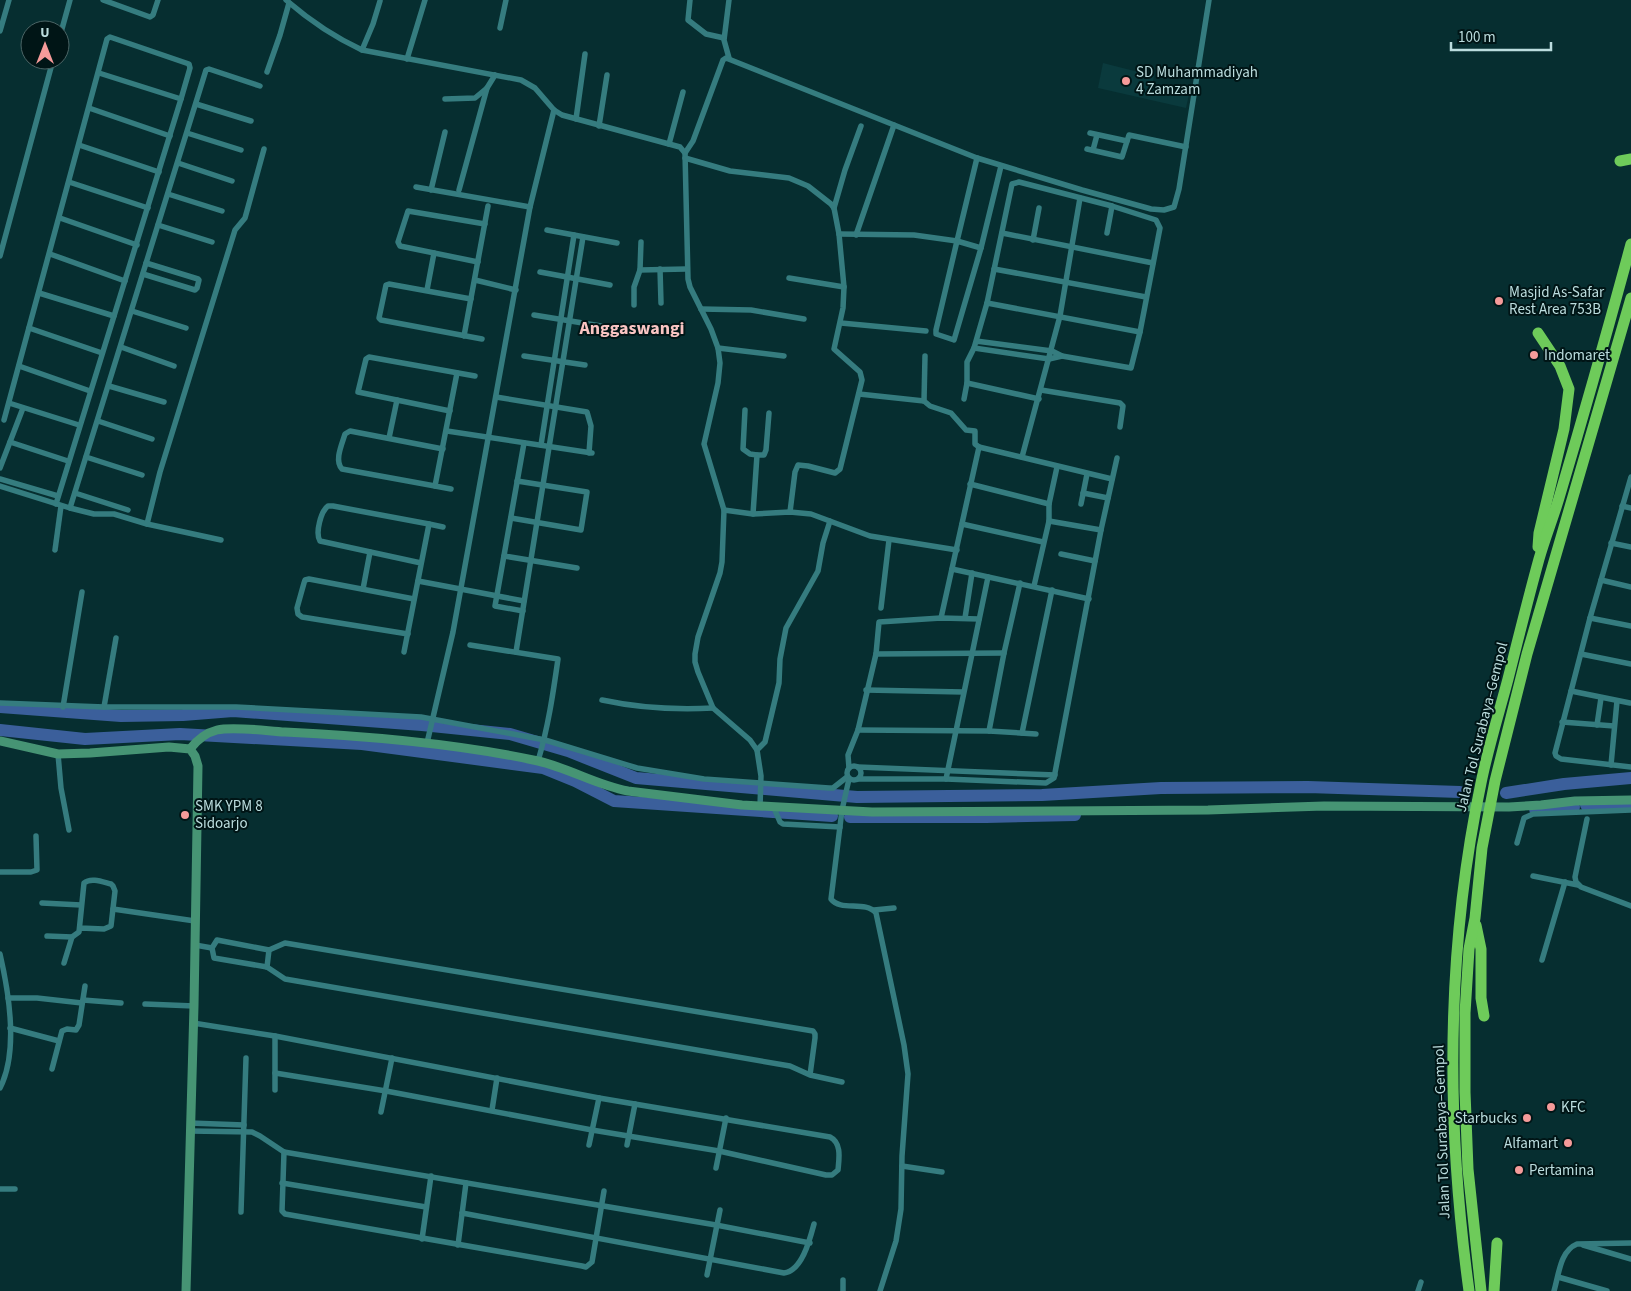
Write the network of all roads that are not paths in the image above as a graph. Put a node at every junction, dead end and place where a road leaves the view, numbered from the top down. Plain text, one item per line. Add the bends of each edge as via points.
1 (9, 0) edge
2 (70, 0) edge
3 (103, 0) edge
4 (158, 0) edge
5 (424, 0) edge
6 (506, 0) edge
7 (690, 0) edge
8 (729, 0) edge
9 (1209, 0) edge
10 (380, 1) edge
11 (288, 2) edge
12 (64, 20) edge
13 (500, 28) dead end
14 (0, 31) edge
15 (724, 38) junction
16 (362, 50) junction
17 (585, 54) dead end
18 (729, 58) junction
19 (407, 59) junction
20 (50, 70) edge
21 (267, 72) dead end
22 (99, 73) junction
23 (495, 75) junction
24 (607, 75) dead end
25 (260, 86) dead end
26 (487, 88) junction
27 (682, 92) dead end
28 (182, 99) junction
29 (445, 99) dead end
30 (196, 104) junction
31 (89, 108) junction
32 (558, 112) junction
33 (576, 119) junction
34 (251, 121) dead end
35 (894, 125) junction
36 (599, 126) junction
37 (861, 126) dead end
38 (445, 132) dead end
39 (187, 133) junction
40 (1090, 133) dead end
41 (1097, 134) junction
42 (170, 136) junction
43 (1127, 142) junction
44 (669, 144) junction
45 (79, 145) junction
46 (1186, 148) junction
47 (264, 149) dead end
48 (241, 150) dead end
49 (685, 156) junction
50 (178, 163) junction
51 (976, 163) junction
52 (1001, 166) junction
53 (159, 172) junction
54 (232, 181) dead end
55 (69, 182) junction
56 (416, 187) dead end
57 (431, 190) junction
58 (459, 190) dead end
59 (168, 194) junction
60 (1080, 198) junction
61 (488, 206) dead end
62 (1112, 206) junction
63 (530, 207) junction
64 (148, 208) junction
65 (834, 208) junction
66 (1039, 208) dead end
67 (222, 211) dead end
68 (60, 218) junction
69 (485, 224) junction
70 (158, 225) junction
71 (547, 230) dead end
72 (1002, 233) junction
73 (1107, 233) dead end
74 (839, 234) junction
75 (574, 235) junction
76 (856, 235) junction
77 (583, 237) junction
78 (1033, 240) junction
79 (953, 241) junction
80 (212, 242) dead end
81 (641, 242) dead end
82 (617, 243) dead end
83 (1631, 244) edge
84 (137, 245) junction
85 (981, 248) junction
86 (1072, 248) junction
87 (434, 253) junction
88 (50, 254) junction
89 (0, 256) edge
90 (478, 262) junction
91 (146, 263) junction
92 (1153, 263) junction
93 (660, 269) junction
94 (686, 269) junction
95 (994, 269) junction
96 (640, 270) junction
97 (540, 272) dead end
98 (143, 274) junction
99 (568, 277) junction
100 (789, 278) dead end
101 (576, 279) junction
102 (475, 280) junction
103 (125, 281) junction
104 (1066, 282) junction
105 (610, 285) dead end
106 (844, 287) junction
107 (427, 290) junction
108 (516, 290) junction
109 (39, 292) junction
110 (1146, 296) junction
111 (471, 298) junction
112 (1631, 298) edge
113 (662, 303) dead end
114 (987, 303) junction
115 (634, 304) dead end
116 (701, 309) junction
117 (132, 311) junction
118 (534, 315) dead end
119 (114, 316) junction
120 (1060, 316) junction
121 (804, 319) dead end
122 (561, 320) junction
123 (570, 321) junction
124 (841, 323) junction
125 (601, 326) dead end
126 (29, 328) junction
127 (186, 328) dead end
128 (926, 331) dead end
129 (1140, 332) junction
130 (1538, 334) dead end
131 (464, 336) junction
132 (482, 339) dead end
133 (976, 341) junction
134 (121, 347) junction
135 (718, 348) junction
136 (974, 348) junction
137 (1052, 351) junction
138 (102, 353) junction
139 (524, 356) dead end
140 (784, 356) dead end
141 (925, 356) dead end
142 (1062, 356) junction
143 (1050, 358) junction
144 (554, 361) junction
145 (563, 362) junction
146 (19, 366) junction
147 (174, 366) dead end
148 (586, 366) dead end
149 (458, 373) junction
150 (475, 376) dead end
151 (967, 383) junction
152 (109, 386) junction
153 (90, 390) junction
154 (1041, 390) junction
155 (859, 394) junction
156 (496, 397) junction
157 (964, 399) dead end
158 (1039, 399) junction
159 (396, 400) junction
160 (924, 401) junction
161 (164, 402) dead end
162 (9, 403) junction
163 (547, 406) junction
164 (556, 407) junction
165 (23, 408) junction
166 (746, 410) dead end
167 (450, 411) junction
168 (769, 414) dead end
169 (2, 419) edge
170 (98, 421) junction
171 (16, 424) junction
172 (79, 425) junction
173 (1120, 428) dead end
174 (447, 431) junction
175 (152, 438) dead end
176 (389, 438) junction
177 (488, 439) junction
178 (10, 442) junction
179 (524, 443) junction
180 (541, 445) junction
181 (977, 445) junction
182 (549, 446) junction
183 (443, 449) junction
184 (757, 455) junction
185 (1022, 457) junction
186 (86, 458) junction
187 (1116, 458) dead end
188 (68, 461) junction
189 (1057, 467) junction
190 (0, 468) edge
191 (1087, 474) junction
192 (142, 475) dead end
193 (1631, 477) edge
194 (0, 479) edge
195 (1112, 479) junction
196 (517, 481) junction
197 (970, 484) junction
198 (543, 485) junction
199 (0, 486) edge
200 (435, 486) junction
201 (451, 489) dead end
202 (75, 493) junction
203 (1083, 493) junction
204 (58, 496) junction
205 (1108, 498) junction
206 (1050, 504) junction
207 (1081, 504) dead end
208 (58, 505) junction
209 (1622, 506) junction
210 (70, 508) junction
211 (1631, 508) edge
212 (128, 510) dead end
213 (724, 510) junction
214 (790, 512) junction
215 (753, 514) junction
216 (511, 518) junction
217 (830, 521) junction
218 (1050, 521) junction
219 (537, 523) junction
220 (146, 524) junction
221 (429, 524) junction
222 (962, 524) junction
223 (443, 527) dead end
224 (1101, 530) junction
225 (221, 540) dead end
226 (889, 540) junction
227 (1043, 542) junction
228 (1611, 543) junction
229 (1631, 548) edge
230 (55, 550) dead end
231 (957, 550) junction
232 (370, 552) junction
233 (1061, 554) dead end
234 (504, 556) junction
235 (1540, 556) junction
236 (531, 561) junction
237 (1095, 561) junction
238 (421, 563) junction
239 (577, 568) dead end
240 (952, 568) junction
241 (972, 573) junction
242 (988, 576) junction
243 (1601, 580) junction
244 (418, 581) junction
245 (1020, 583) junction
246 (1034, 586) junction
247 (1631, 586) edge
248 (460, 588) junction
249 (363, 589) junction
250 (1052, 590) junction
251 (82, 592) dead end
252 (497, 596) junction
253 (414, 599) junction
254 (1089, 599) junction
255 (524, 601) junction
256 (881, 608) dead end
257 (522, 611) junction
258 (941, 618) junction
259 (965, 618) junction
260 (1590, 618) junction
261 (979, 619) junction
262 (1631, 626) edge
263 (408, 634) junction
264 (116, 638) dead end
265 (470, 645) dead end
266 (404, 652) dead end
267 (516, 652) junction
268 (1004, 653) junction
269 (876, 654) junction
270 (971, 654) junction
271 (1581, 654) junction
272 (1631, 664) edge
273 (866, 690) junction
274 (1570, 691) junction
275 (963, 692) junction
276 (1601, 698) junction
277 (602, 700) dead end
278 (1617, 701) junction
279 (0, 703) edge
280 (1630, 703) edge
281 (63, 706) junction
282 (104, 707) junction
283 (713, 708) junction
284 (431, 720) junction
285 (1562, 722) junction
286 (1597, 725) junction
287 (1614, 726) junction
288 (858, 730) junction
289 (957, 730) junction
290 (989, 731) junction
291 (1022, 732) junction
292 (1036, 734) dead end
293 (428, 739) junction
294 (0, 741) edge
295 (544, 741) junction
296 (190, 749) junction
297 (757, 750) junction
298 (58, 754) junction
299 (539, 757) junction
300 (1611, 765) junction
301 (858, 767) junction
302 (1631, 767) edge
303 (849, 768) junction
304 (948, 771) junction
305 (1056, 775) junction
306 (848, 778) junction
307 (858, 779) junction
308 (946, 779) junction
309 (761, 786) junction
310 (760, 803) junction
311 (1626, 804) edge
312 (842, 808) junction
313 (775, 811) junction
314 (1583, 811) junction
315 (1594, 812) junction
316 (1587, 819) junction
317 (840, 827) junction
318 (69, 830) dead end
319 (36, 836) dead end
320 (1516, 843) dead end
321 (0, 872) edge
322 (1533, 876) dead end
323 (1565, 882) junction
324 (1578, 885) junction
325 (42, 903) dead end
326 (81, 904) junction
327 (1631, 906) edge
328 (894, 908) dead end
329 (113, 910) junction
330 (874, 910) junction
331 (1475, 918) junction
332 (195, 921) junction
333 (80, 928) junction
334 (46, 936) dead end
335 (72, 937) junction
336 (194, 945) junction
337 (212, 948) junction
338 (269, 950) junction
339 (0, 954) edge
340 (1542, 960) dead end
341 (64, 963) dead end
342 (266, 967) junction
343 (85, 986) dead end
344 (8, 998) junction
345 (82, 1002) junction
346 (121, 1003) dead end
347 (145, 1004) dead end
348 (194, 1006) junction
349 (1484, 1016) dead end
350 (193, 1023) junction
351 (10, 1028) junction
352 (275, 1036) junction
353 (59, 1041) junction
354 (246, 1058) dead end
355 (392, 1058) junction
356 (52, 1069) dead end
357 (275, 1073) junction
358 (810, 1075) junction
359 (497, 1078) junction
360 (842, 1082) dead end
361 (0, 1088) edge
362 (275, 1090) dead end
363 (386, 1091) junction
364 (599, 1098) junction
365 (635, 1104) junction
366 (492, 1110) junction
367 (381, 1112) dead end
368 (726, 1118) junction
369 (244, 1125) junction
370 (190, 1127) junction
371 (592, 1130) junction
372 (244, 1132) junction
373 (628, 1135) junction
374 (627, 1144) dead end
375 (589, 1145) dead end
376 (719, 1151) junction
377 (284, 1152) junction
378 (902, 1166) junction
379 (716, 1168) dead end
380 (942, 1172) dead end
381 (431, 1176) junction
382 (466, 1182) junction
383 (282, 1183) junction
384 (0, 1189) edge
385 (15, 1189) dead end
386 (604, 1191) dead end
387 (601, 1206) junction
388 (426, 1207) junction
389 (720, 1210) dead end
390 (241, 1212) dead end
391 (462, 1213) junction
392 (814, 1224) dead end
393 (716, 1225) junction
394 (595, 1238) junction
395 (422, 1239) junction
396 (810, 1243) junction
397 (1497, 1243) dead end
398 (1631, 1243) edge
399 (1577, 1244) junction
400 (458, 1245) junction
401 (710, 1258) junction
402 (1631, 1259) edge
403 (707, 1275) dead end
404 (1558, 1277) junction
405 (843, 1280) dead end
406 (1421, 1282) dead end
407 (186, 1291) edge
408 (844, 1291) edge
409 (880, 1291) edge
410 (1418, 1291) edge
411 (1469, 1291) edge
412 (1481, 1291) edge
413 (1494, 1291) edge
414 (1554, 1291) edge
415 (1607, 1291) edge

1 - 14 street
2 - 12 street
3 - 4 street via 150,17
5 - 19 street
6 - 13 street
7 - 15 street via 688,20 706,34
8 - 15 street
9 - 46 street
10 - 16 street
11 - 16 street via 314,23
11 - 21 street
15 - 18 street
16 - 19 street
17 - 33 street
18 - 35 street
18 - 49 street via 723,60
19 - 23 street
20 - 89 street
22 - 28 street
22 - 28 street via 110,37 189,64
22 - 31 street
23 - 26 street
23 - 32 street via 528,83
24 - 36 street
25 - 30 street via 208,70
26 - 29 street via 475,98
26 - 58 street
27 - 44 street
28 - 42 street
30 - 34 street
30 - 39 street
31 - 42 street
31 - 45 street
32 - 33 street
32 - 63 street
33 - 36 street
35 - 51 street
35 - 76 street
36 - 44 street
37 - 65 street
38 - 57 street
39 - 48 street
39 - 50 street
40 - 41 street
41 - 43 street
41 - 43 street via 1090,150 1122,157
42 - 53 street
43 - 46 street via 1129,135
44 - 49 street via 680,147
45 - 53 street
45 - 55 street
46 - 52 street via 1177,202 1174,207 1164,210
47 - 220 street via 245,218 235,230
49 - 65 street via 730,171 780,176 801,182 828,200
49 - 94 street
50 - 54 street
50 - 59 street
51 - 52 street
51 - 79 street
52 - 85 street
53 - 64 street
55 - 64 street
55 - 68 street
56 - 57 street
57 - 63 street
59 - 67 street
59 - 70 street
60 - 62 street
60 - 72 street via 1015,182
60 - 86 street
61 - 69 street
62 - 73 street
62 - 92 street via 1156,220 1159,224
63 - 108 street
64 - 84 street
65 - 74 street
66 - 78 street
68 - 84 street
68 - 88 street
69 - 87 street via 406,212 398,245
69 - 90 street
70 - 80 street
70 - 91 street
71 - 75 street
72 - 78 street
72 - 95 street
74 - 76 street
74 - 106 street
75 - 77 street
75 - 99 street
76 - 79 street via 914,235
77 - 82 street
77 - 101 street
78 - 86 street
79 - 85 street
79 - 85 street via 936,334 954,340
81 - 96 street
83 - 235 highway, Jalan Tol Surabaya–Gempol
84 - 103 street
86 - 92 street
86 - 104 street
87 - 90 street
87 - 107 street
88 - 103 street
88 - 109 street
90 - 102 street
91 - 98 street
91 - 98 street via 198,279 197,288
92 - 110 street
93 - 94 street
93 - 96 street
93 - 113 street
94 - 116 street via 690,287
95 - 104 street
95 - 114 street
96 - 115 street via 634,287
97 - 99 street
98 - 117 street
99 - 101 street
99 - 122 street
100 - 106 street
101 - 105 street
101 - 123 street
102 - 108 street
102 - 111 street
103 - 119 street
104 - 110 street
104 - 120 street
106 - 124 street
107 - 111 street
107 - 131 street via 386,285 379,318
108 - 156 street
109 - 119 street
109 - 126 street
110 - 129 street
111 - 131 street
112 - 331 highway, Jalan Tol Surabaya–Gempol via 1527,654 1495,781 1482,848
114 - 120 street
114 - 133 street
116 - 121 street via 751,310
116 - 135 street
117 - 127 street
117 - 134 street
118 - 122 street
119 - 138 street
120 - 129 street
120 - 137 street
122 - 123 street
122 - 144 street
123 - 125 street
123 - 145 street
124 - 128 street
124 - 155 street via 834,349 862,376
126 - 138 street
126 - 146 street
129 - 142 street via 1131,368
130 - 235 highway via 1560,366 1569,389 1564,429 1539,532
131 - 132 street
133 - 136 street
133 - 137 street
134 - 147 street
134 - 152 street
135 - 140 street
135 - 213 street via 718,383 704,444
136 - 143 street
136 - 151 street via 967,362
137 - 142 street
137 - 143 street
138 - 153 street
139 - 144 street
141 - 160 street
142 - 143 street
143 - 154 street
144 - 145 street
144 - 163 street
145 - 148 street
145 - 164 street
146 - 153 street
146 - 162 street
149 - 150 street
149 - 159 street via 368,358 358,392
149 - 167 street
151 - 157 street
151 - 158 street
152 - 161 street
152 - 170 street
153 - 172 street
154 - 158 street
154 - 173 street via 1120,403 1123,406
155 - 160 street
155 - 214 street via 840,469 835,473 798,465
156 - 163 street
156 - 177 street
158 - 185 street
159 - 167 street
159 - 176 street
160 - 181 street via 951,413 976,435
162 - 165 street
162 - 169 street
163 - 164 street
163 - 180 street
164 - 182 street
164 - 182 street via 587,412 591,426 590,453
165 - 171 street
165 - 172 street
166 - 184 street via 743,449
167 - 174 street
168 - 184 street via 766,450 764,455
169 - 171 street
170 - 175 street
170 - 186 street
171 - 178 street
172 - 188 street
174 - 177 street
174 - 183 street
176 - 183 street
176 - 200 street via 347,432 338,464 342,468
177 - 179 street
177 - 248 street
178 - 188 street
178 - 190 street
179 - 180 street
179 - 196 street
180 - 182 street
181 - 185 street
181 - 197 street
182 - 198 street
183 - 200 street
184 - 215 street
185 - 189 street
186 - 192 street
186 - 202 street
187 - 195 street
188 - 204 street
189 - 191 street
189 - 206 street
191 - 195 street
191 - 203 street
193 - 209 street
194 - 204 street
195 - 205 street
196 - 198 street
196 - 216 street
197 - 206 street
197 - 222 street
198 - 219 street
198 - 219 street via 587,492 581,530
199 - 208 street
200 - 201 street
202 - 210 street
202 - 212 street
203 - 205 street
203 - 207 street
204 - 208 street
205 - 224 street
206 - 218 street
208 - 210 street
208 - 230 street
209 - 211 street
209 - 228 street
210 - 220 street via 94,514 114,514
213 - 215 street
213 - 283 street via 721,567 695,654 698,672
214 - 215 street
214 - 217 street via 811,514
216 - 219 street
216 - 234 street
217 - 226 street
217 - 297 street via 818,571 786,628 780,680 765,742
218 - 224 street
218 - 227 street
219 - 236 street
220 - 225 street
221 - 223 street
221 - 232 street via 326,507 318,535 320,541
221 - 238 street
222 - 227 street
222 - 231 street
224 - 237 street
226 - 231 street
226 - 256 street
227 - 246 street
228 - 229 street
228 - 243 street
231 - 240 street
232 - 238 street
232 - 249 street
233 - 237 street
234 - 236 street
234 - 252 street
235 - 411 highway, Jalan Tol Surabaya–Gempol via 1481,780 1460,922 1453,1093 1461,1231
236 - 239 street
236 - 255 street
237 - 254 street
238 - 244 street
240 - 241 street
240 - 258 street
241 - 242 street
241 - 259 street
242 - 245 street
242 - 261 street
243 - 247 street
243 - 260 street
244 - 248 street
244 - 253 street
245 - 246 street
245 - 268 street
246 - 250 street
248 - 252 street
248 - 284 street via 453,632
249 - 253 street
249 - 263 street via 307,579 298,614
250 - 254 street
250 - 291 street
251 - 281 street
252 - 255 street
252 - 257 street via 495,606
253 - 263 street
254 - 305 street
255 - 257 street
257 - 267 street
258 - 259 street
258 - 269 street via 879,622
259 - 261 street
260 - 262 street
260 - 271 street
261 - 270 street
263 - 266 street
264 - 282 street
265 - 267 street
267 - 295 street via 558,659
268 - 270 street
268 - 290 street
269 - 270 street
269 - 273 street
270 - 275 street
271 - 272 street
271 - 274 street
273 - 275 street
273 - 288 street
274 - 276 street
274 - 285 street
275 - 289 street
276 - 278 street
276 - 286 street
277 - 283 street via 638,707
278 - 280 street
278 - 287 street
279 - 281 street
281 - 282 street
282 - 284 street via 236,707 388,714
283 - 297 street
284 - 293 street
284 - 295 street
285 - 286 street
285 - 300 street via 1556,756
286 - 287 street
287 - 300 street
288 - 289 street
288 - 303 street via 848,756
289 - 290 street
289 - 304 street
290 - 291 street
291 - 292 street
293 - 296 street via 218,730 198,739
293 - 299 street
294 - 298 street
295 - 299 street
295 - 309 street via 637,768
296 - 298 street via 169,746
296 - 332 street via 198,766
297 - 309 street
298 - 318 street
299 - 310 street via 620,789
300 - 302 street
301 - 303 street
301 - 304 street
301 - 307 street via 861,773
303 - 306 street via 846,772
304 - 305 street
304 - 308 street
305 - 308 street via 1046,783
306 - 307 street
306 - 309 street via 832,788
306 - 312 street
307 - 308 street
309 - 310 street
310 - 313 street
311 - 312 street via 1575,801 1509,807 872,812
311 - 315 street
312 - 313 street
312 - 317 street
313 - 317 street via 780,822 788,825
314 - 315 street
314 - 316 street
314 - 320 street via 1527,816
315 - 316 street
316 - 324 street via 1575,877
317 - 330 street via 831,899 838,904
319 - 321 street via 36,870
322 - 323 street
323 - 324 street
323 - 340 street
324 - 327 street
325 - 326 street
326 - 329 street via 84,882 91,880 113,886
326 - 333 street
328 - 330 street
329 - 332 street
329 - 333 street via 112,923 108,928
330 - 378 street via 907,1063
331 - 349 highway via 1481,948
331 - 412 highway, Jalan Tol Surabaya–Gempol via 1469,949 1465,1013 1465,1092 1468,1169
332 - 336 street
333 - 335 street
334 - 335 street
335 - 341 street
336 - 337 street
336 - 348 street
337 - 338 street via 217,940
337 - 342 street via 214,958
338 - 342 street
338 - 358 street via 285,943 812,1031 815,1038
339 - 344 street
342 - 358 street via 285,979 790,1066
343 - 345 street
344 - 345 street
344 - 351 street
345 - 346 street
345 - 353 street via 78,1028 64,1030
347 - 348 street
348 - 350 street
350 - 352 street
350 - 370 street
351 - 353 street
351 - 361 street via 7,1069
352 - 355 street
352 - 357 street
353 - 356 street
354 - 369 street
355 - 359 street
355 - 363 street
357 - 362 street
357 - 363 street
358 - 360 street
359 - 364 street
359 - 366 street
363 - 366 street
363 - 367 street
364 - 365 street
364 - 371 street
365 - 368 street
365 - 373 street
366 - 371 street
368 - 376 street
368 - 376 street via 834,1139 839,1145 838,1170 826,1175
369 - 370 street
369 - 372 street
370 - 372 street
370 - 407 street
371 - 373 street
371 - 375 street
372 - 377 street via 256,1133
372 - 390 street
373 - 374 street
373 - 376 street
376 - 379 street
377 - 381 street
377 - 383 street
378 - 380 street
378 - 409 street via 900,1220
381 - 382 street
381 - 388 street
382 - 387 street
382 - 391 street
383 - 388 street
383 - 395 street via 282,1211 285,1214
384 - 385 street
386 - 387 street
387 - 393 street
387 - 394 street
388 - 395 street
389 - 393 street
391 - 394 street
391 - 400 street
392 - 396 street
393 - 396 street
393 - 401 street
394 - 400 street via 592,1262 586,1266
394 - 401 street
395 - 400 street
396 - 401 street via 793,1270 787,1273
397 - 413 highway
398 - 399 street
399 - 402 street
399 - 404 street via 1565,1252
401 - 403 street
404 - 414 street
404 - 415 street
405 - 408 street
406 - 410 street

